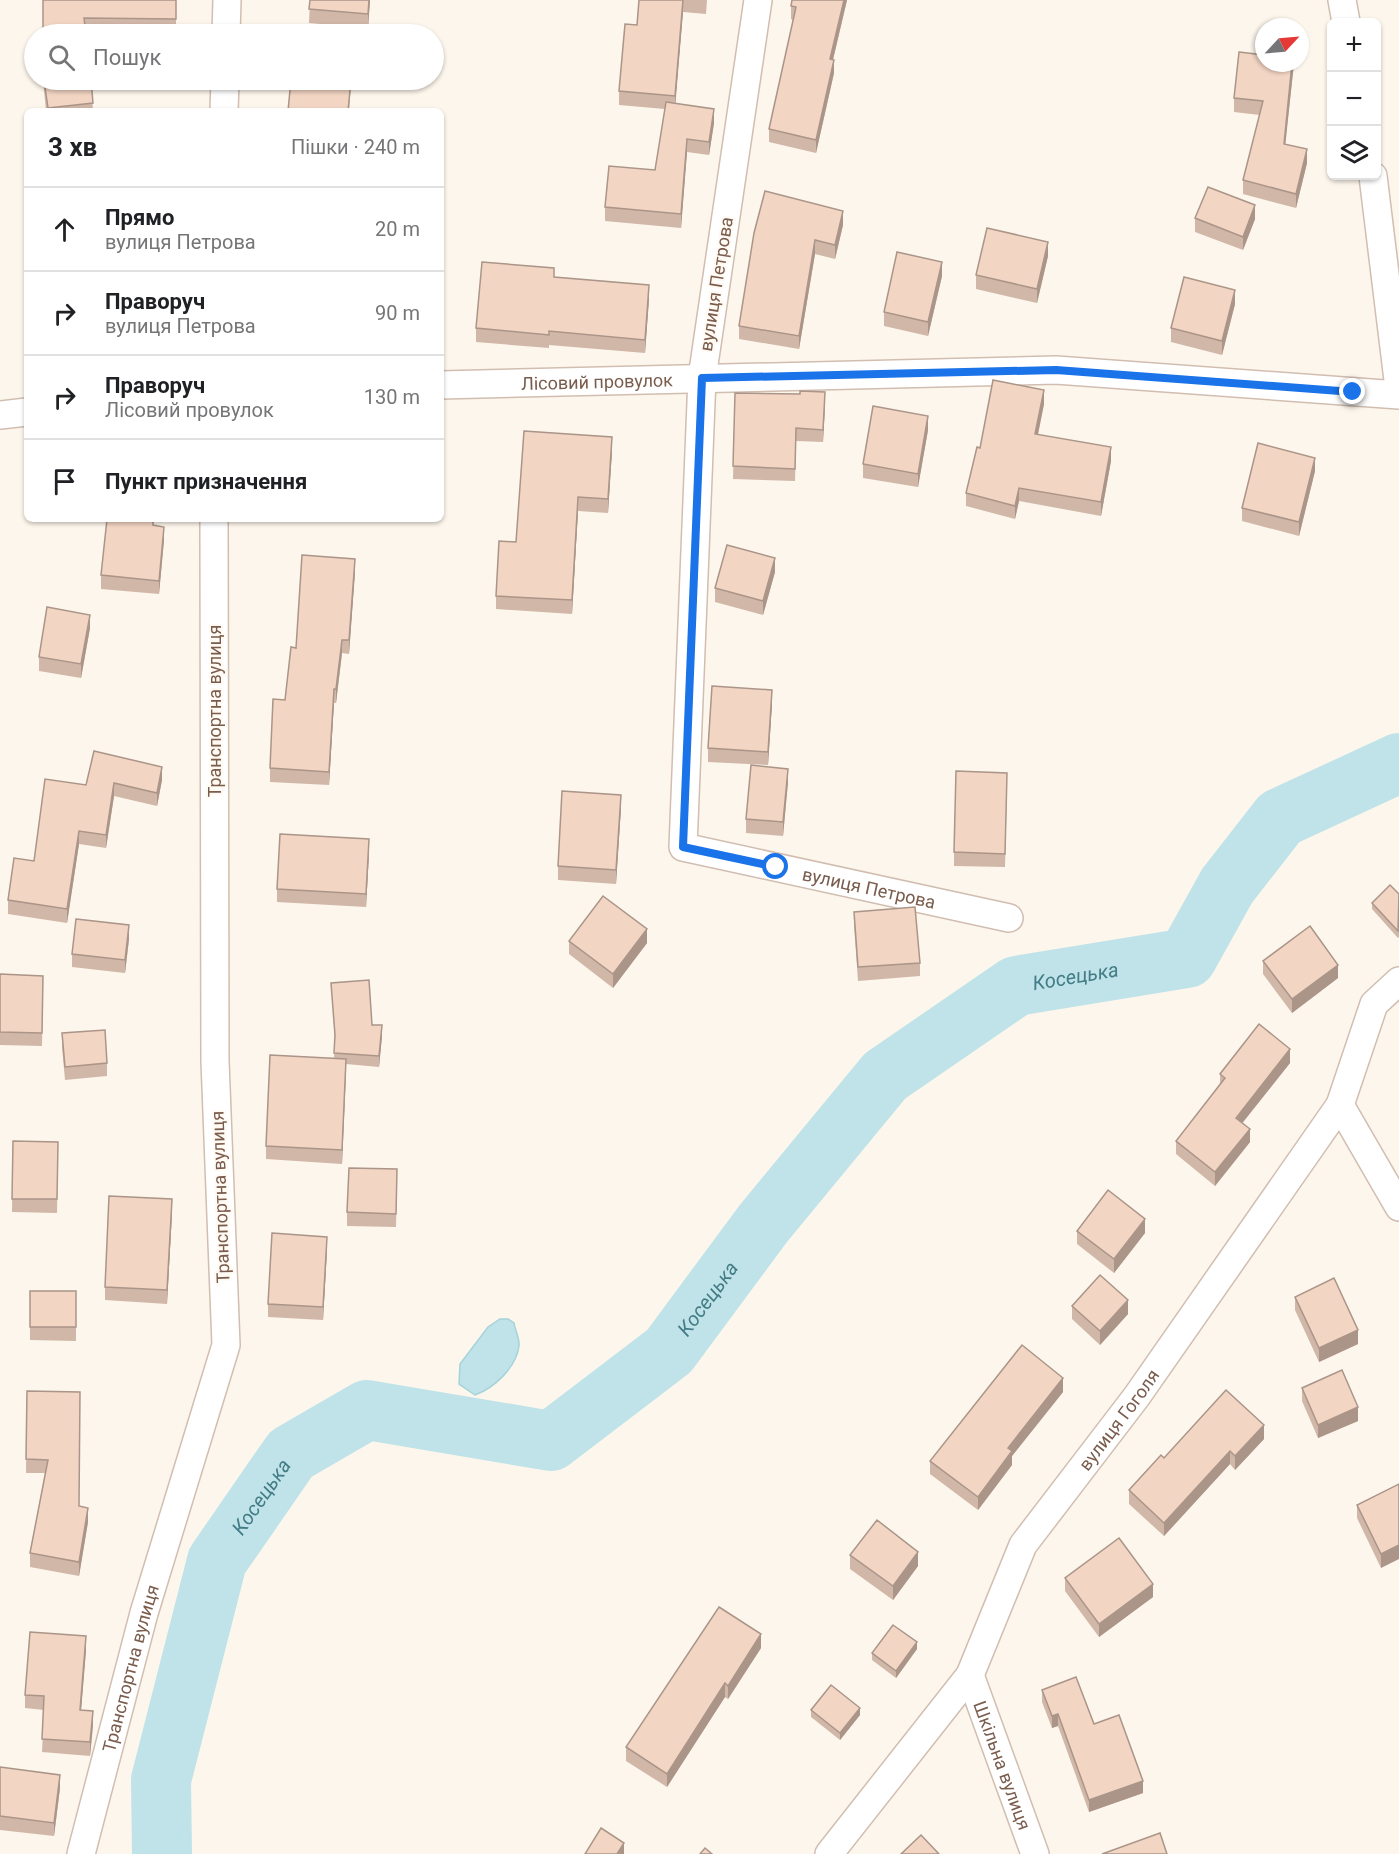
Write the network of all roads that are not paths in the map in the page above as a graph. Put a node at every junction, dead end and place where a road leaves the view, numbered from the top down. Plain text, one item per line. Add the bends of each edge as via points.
1 (227, 0) edge
2 (758, 0) edge
3 (1342, 0) edge
4 (1345, 18) edge
5 (226, 24) edge
6 (225, 90) edge
7 (224, 108) edge
8 (1373, 180) edge
9 (702, 378) junction
10 (444, 385) edge
11 (1399, 388) edge
12 (1399, 396) edge
13 (24, 412) edge
14 (0, 415) edge
15 (214, 522) edge
16 (1009, 918) dead end
17 (1399, 981) edge
18 (1340, 1105) junction
19 (1399, 1208) edge
20 (970, 1675) junction
21 (81, 1854) edge
22 (829, 1854) edge
23 (1035, 1854) edge

1 - 5 street
2 - 9 street, вулиця Петрова
3 - 4 street
6 - 7 street
8 - 11 street
9 - 10 street, Лісовий провулок
9 - 12 street, Лісовий провулок via 1056,370
9 - 16 street, вулиця Петрова via 683,847
13 - 14 street
15 - 21 street, Транспортна вулиця via 215,1061 226,1345 144,1613
17 - 18 street, вулиця Гоголя via 1374,1004
18 - 19 street
18 - 20 street, вулиця Гоголя via 1137,1396 1023,1545
20 - 22 street, вулиця Гоголя
20 - 23 street, Шкільна вулиця

